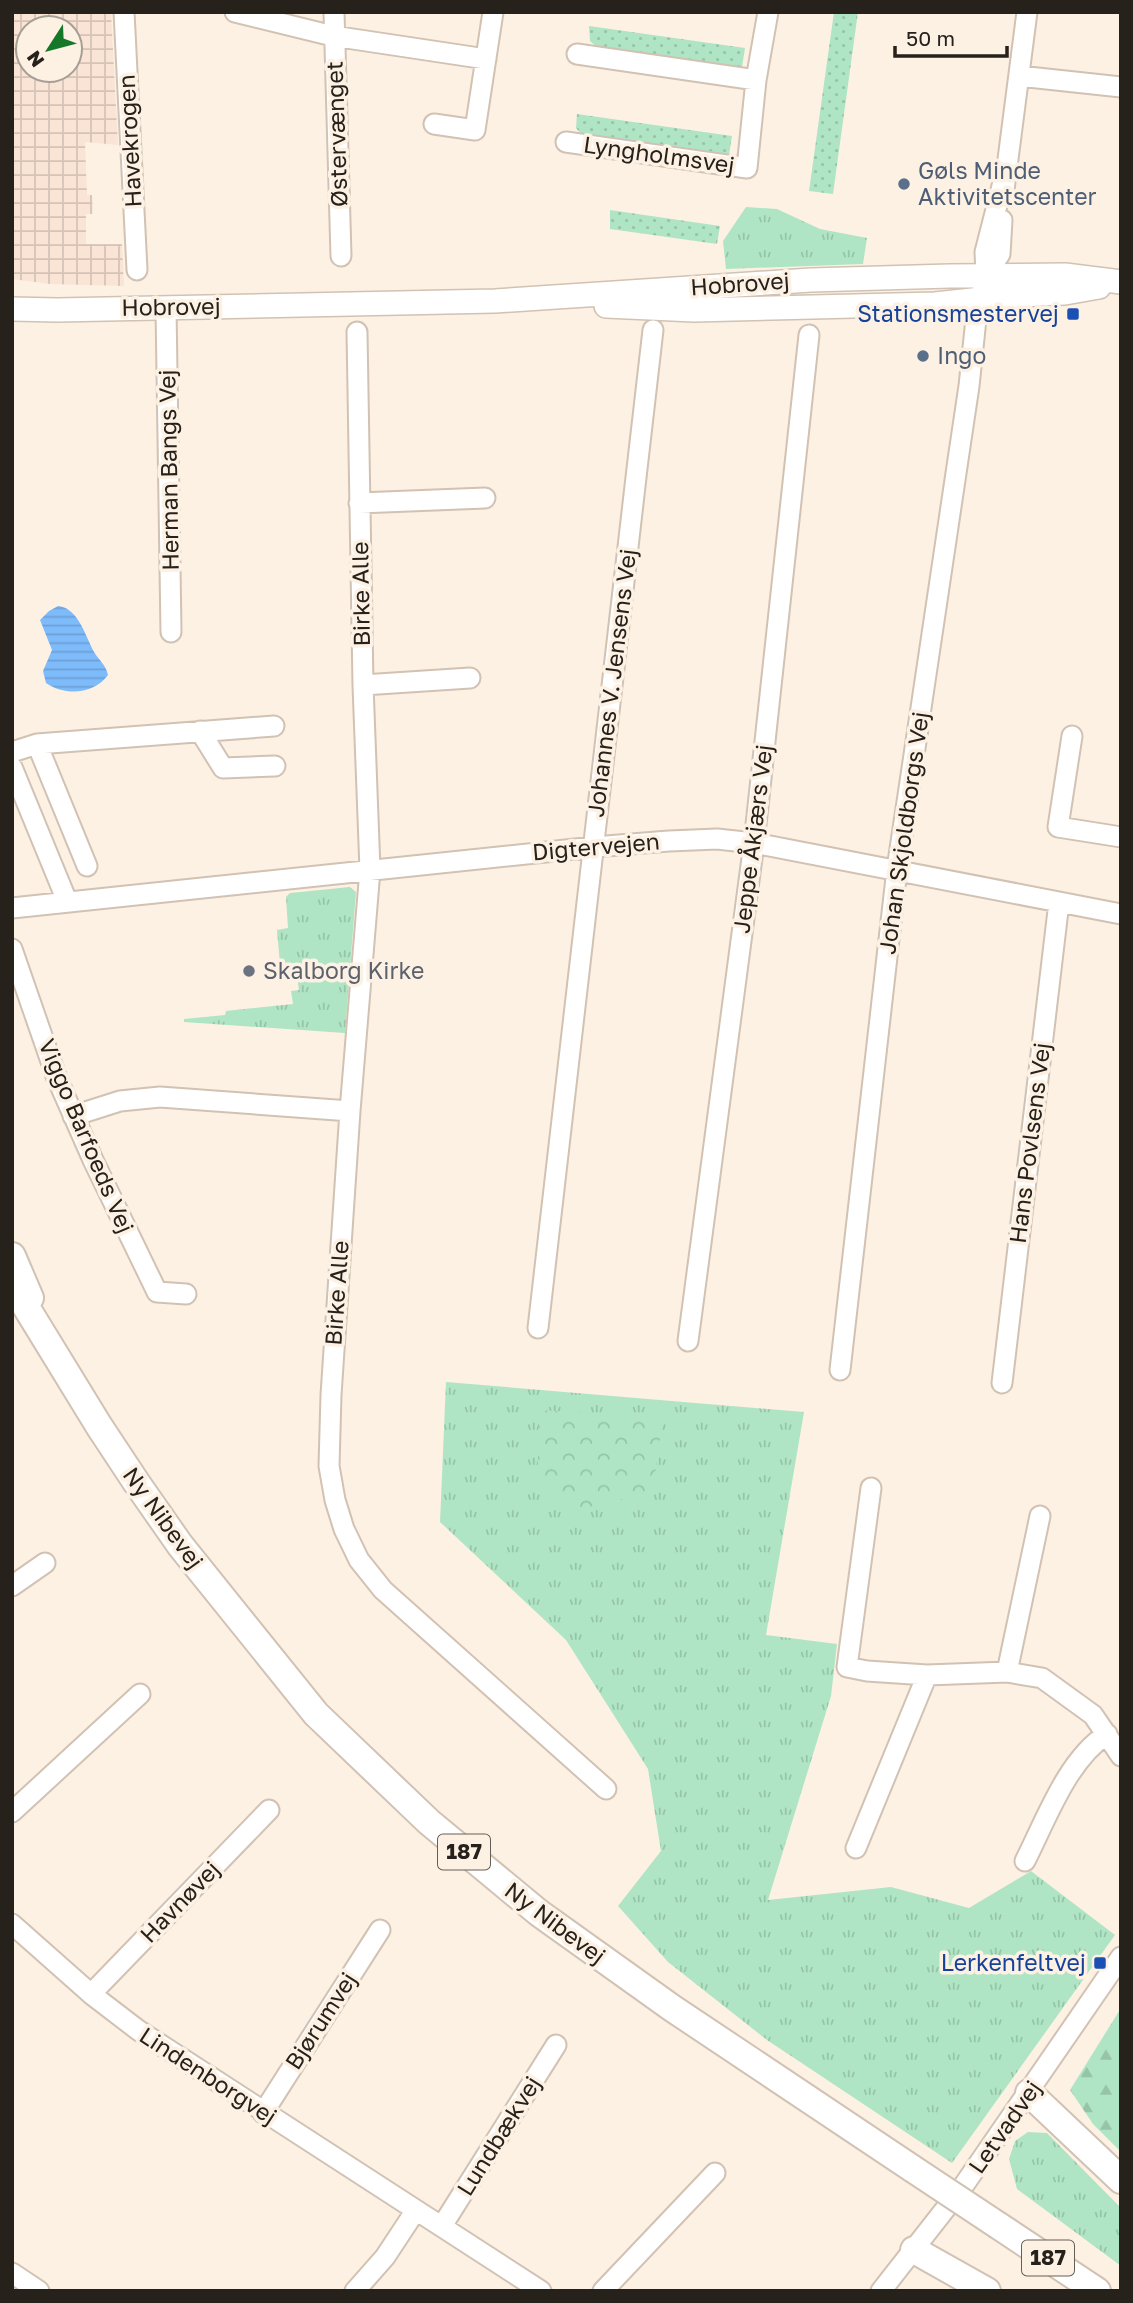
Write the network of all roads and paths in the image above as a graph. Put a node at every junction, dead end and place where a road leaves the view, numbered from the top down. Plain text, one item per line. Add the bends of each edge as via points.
1 (124, 12) edge
2 (235, 12) edge
3 (334, 12) edge
4 (493, 12) edge
5 (768, 12) edge
6 (1027, 12) edge
7 (333, 36) junction
8 (577, 54) dead end
9 (486, 59) junction
10 (1019, 76) junction
11 (756, 80) junction
12 (1121, 87) edge
13 (434, 124) dead end
14 (566, 142) dead end
15 (341, 256) dead end
16 (137, 270) dead end
17 (986, 275) junction
18 (1121, 283) edge
19 (981, 299) junction
20 (495, 301) junction
21 (166, 308) junction
22 (12, 309) edge
23 (57, 310) junction
24 (12, 315) edge
25 (653, 330) dead end
26 (357, 332) dead end
27 (808, 335) dead end
28 (485, 498) dead end
29 (359, 503) junction
30 (171, 632) dead end
31 (470, 678) dead end
32 (363, 685) junction
33 (274, 726) dead end
34 (200, 731) junction
35 (1072, 736) dead end
36 (37, 744) junction
37 (12, 752) edge
38 (275, 766) dead end
39 (12, 767) edge
40 (1121, 837) edge
41 (754, 842) junction
42 (594, 847) junction
43 (88, 866) dead end
44 (897, 869) junction
45 (370, 870) junction
46 (67, 901) junction
47 (1059, 902) junction
48 (12, 908) edge
49 (1121, 915) edge
50 (12, 949) edge
51 (350, 1111) junction
52 (74, 1116) junction
53 (12, 1256) edge
54 (12, 1284) edge
55 (187, 1294) dead end
56 (538, 1328) dead end
57 (46, 1338) junction
58 (688, 1341) dead end
59 (840, 1370) dead end
60 (1002, 1383) dead end
61 (871, 1488) dead end
62 (1040, 1516) dead end
63 (45, 1563) dead end
64 (12, 1586) edge
65 (1007, 1672) junction
66 (927, 1675) junction
67 (140, 1694) dead end
68 (1107, 1734) junction
69 (1120, 1753) edge
70 (606, 1790) dead end
71 (270, 1810) dead end
72 (12, 1812) edge
73 (856, 1848) dead end
74 (1025, 1861) dead end
75 (12, 1924) edge
76 (380, 1930) dead end
77 (1121, 1957) edge
78 (91, 1994) junction
79 (556, 2045) dead end
80 (1029, 2093) junction
81 (263, 2113) junction
82 (715, 2174) dead end
83 (1121, 2179) edge
84 (416, 2210) junction
85 (442, 2226) junction
86 (914, 2250) junction
87 (12, 2273) edge
88 (38, 2291) edge
89 (355, 2291) edge
90 (541, 2291) edge
91 (603, 2291) edge
92 (881, 2291) edge
93 (987, 2291) edge
94 (1097, 2291) edge

1 - 16 street, Havekrogen
2 - 7 street
3 - 7 street, Østervænget
4 - 9 street
5 - 11 street, Lyngholmsvej
6 - 10 street
7 - 9 street
7 - 15 street, Østervænget
8 - 11 street
9 - 13 street via 475,130
10 - 12 street
10 - 17 street via 1004,178 1000,254
11 - 14 street, Lyngholmsvej via 747,168
17 - 18 main road, Hobrovej via 1065,275
17 - 19 street
17 - 20 main road, Hobrovej via 811,280
18 - 19 main road, Hobrovej via 1065,293
19 - 20 main road, Hobrovej via 694,310
19 - 44 street, Johan Skjoldborgs Vej
20 - 21 main road, Hobrovej
21 - 23 main road, Hobrovej
21 - 30 street, Herman Bangs Vej
22 - 23 main road, Hobrovej
23 - 24 main road, Hobrovej
25 - 42 street, Johannes V. Jensens Vej
26 - 29 street, Birke Alle
27 - 41 street, Jeppe Åkjærs Vej
28 - 29 street
29 - 32 street, Birke Alle
31 - 32 street
32 - 45 street, Birke Alle
33 - 34 street
34 - 36 street
34 - 38 street via 223,768
35 - 40 street via 1058,827
36 - 37 street
36 - 43 street
39 - 46 street
41 - 42 street, Digtervejen via 681,840
41 - 44 street, Digtervejen
41 - 58 street, Jeppe Åkjærs Vej
42 - 45 street, Digtervejen
42 - 56 street, Johannes V. Jensens Vej
44 - 47 street, Digtervejen
44 - 59 street, Johan Skjoldborgs Vej
45 - 46 street, Digtervejen
45 - 51 street, Birke Alle
46 - 48 street, Digtervejen
47 - 49 street, Digtervejen
47 - 60 street, Hans Povlsens Vej
50 - 52 street, Viggo Barfoeds Vej
51 - 52 street via 160,1097 120,1101
51 - 70 street, Birke Alle via 329,1466 344,1529 359,1560 383,1590
52 - 55 street, Viggo Barfoeds Vej via 157,1292
53 - 57 highway, Ny Nibevej / 187
54 - 57 highway, Ny Nibevej / 187
57 - 94 highway, Ny Nibevej / 187, bridge via 180,1545 316,1714 419,1813 550,1921 672,2008
61 - 66 street via 847,1667
62 - 65 street
63 - 64 street
65 - 66 street
65 - 68 street via 1042,1678 1093,1715
66 - 73 street
67 - 72 street
68 - 69 street
68 - 74 street via 1069,1774
71 - 78 street, Havnøvej
75 - 78 street, Lindenborgvej
76 - 81 street, Bjørumvej
77 - 80 street, Letvadvej
78 - 81 street, Lindenborgvej
79 - 85 street, Lundbækvej
80 - 83 highway
80 - 86 street, Letvadvej
81 - 84 street, Lindenborgvej
82 - 91 street
84 - 85 street, Lindenborgvej
84 - 89 street via 385,2257
85 - 90 street, Lindenborgvej
86 - 92 street, Letvadvej
86 - 93 highway
87 - 88 street

